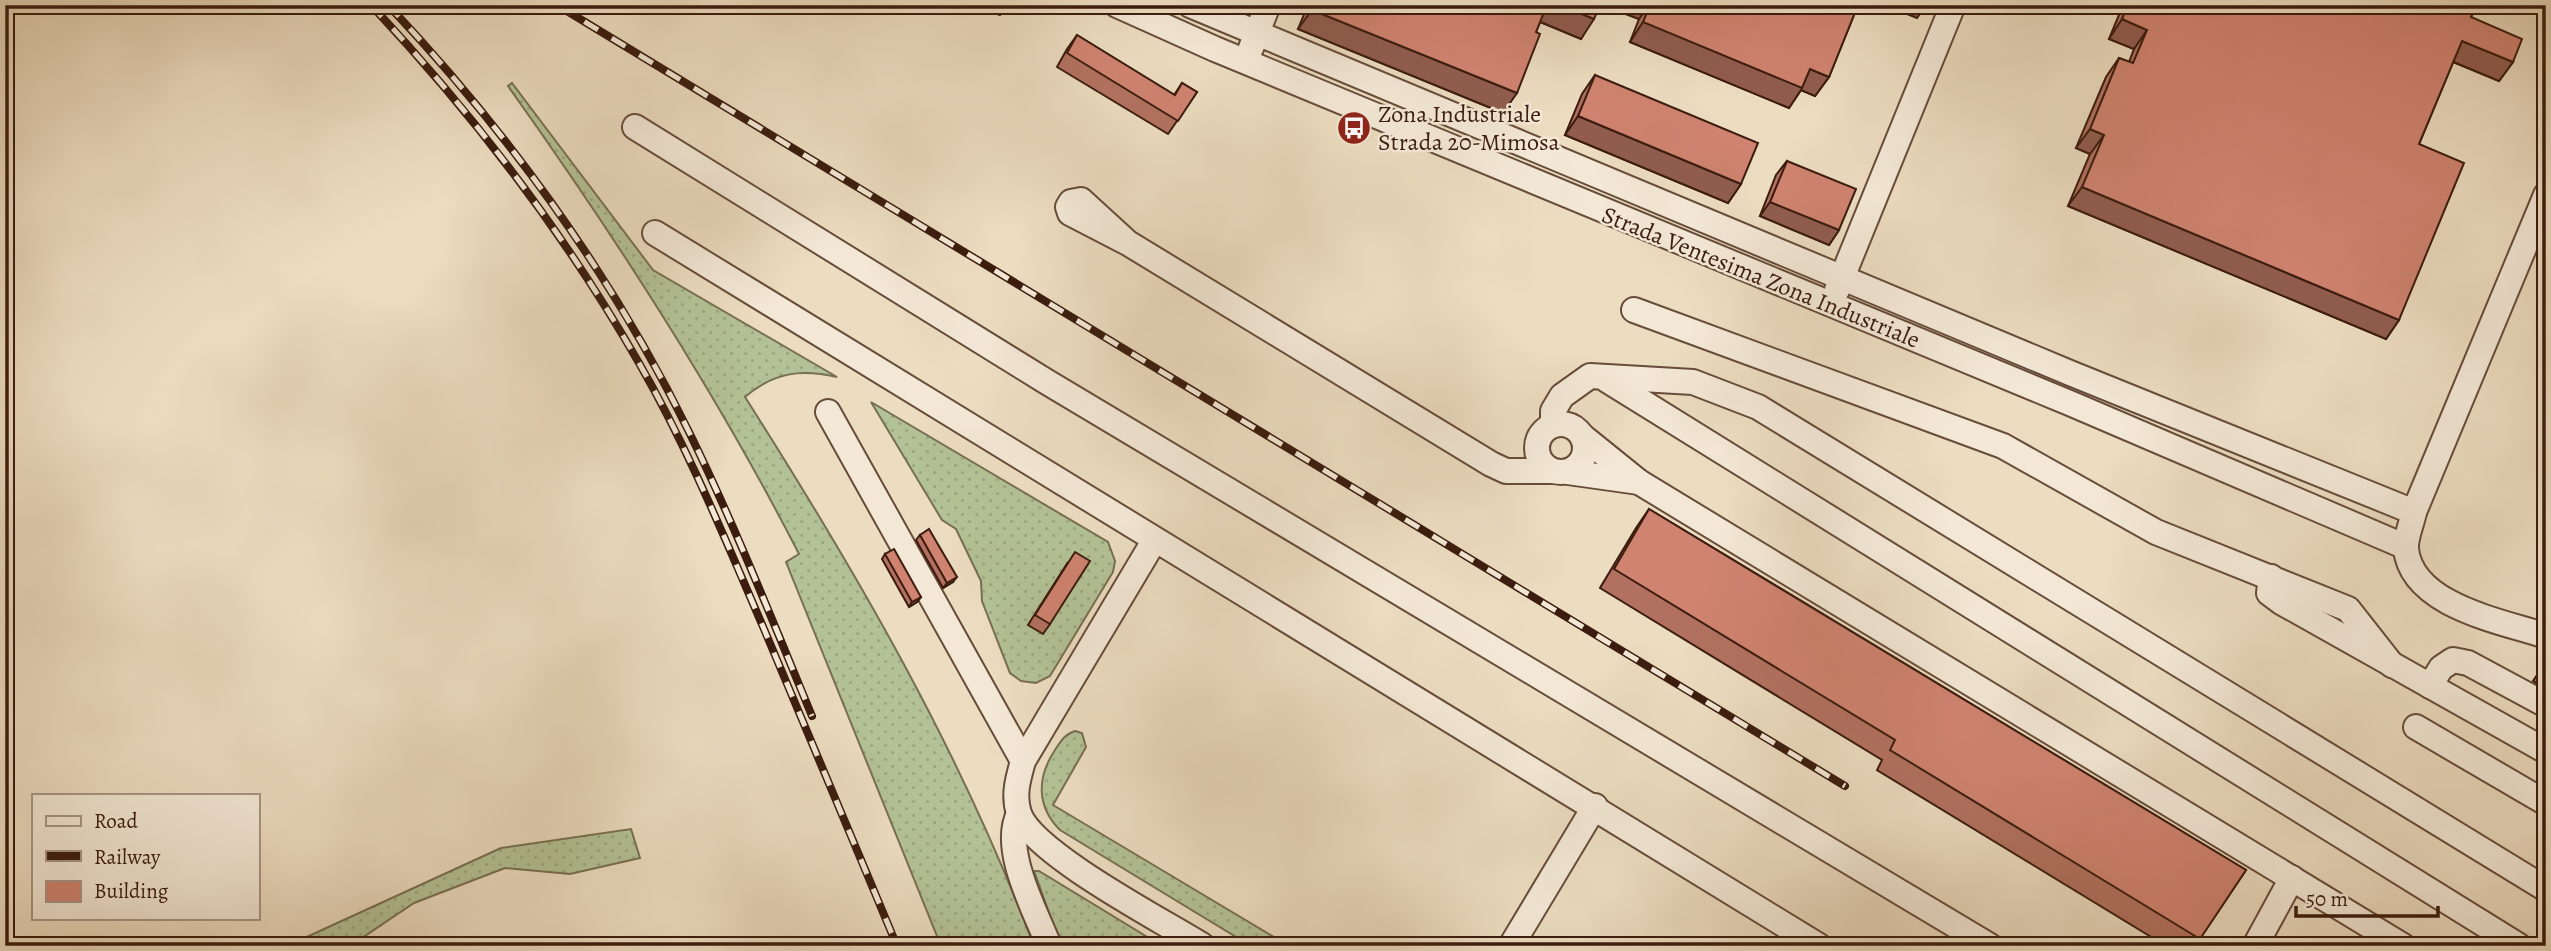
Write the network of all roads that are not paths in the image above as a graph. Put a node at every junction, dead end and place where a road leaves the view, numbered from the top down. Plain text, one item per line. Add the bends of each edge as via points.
1 (1117, 5) edge
2 (1190, 5) edge
3 (1268, 5) edge
4 (1953, 5) edge
5 (1230, 13) edge
6 (1257, 34) junction
7 (1215, 49) junction
8 (1245, 62) junction
9 (1390, 90) junction
10 (1378, 117) junction
11 (635, 127) dead end
12 (1519, 143) junction
13 (1507, 171) junction
14 (2546, 195) edge
15 (655, 233) dead end
16 (1128, 243) dead end
17 (1842, 277) junction
18 (1830, 306) junction
19 (1634, 310) dead end
20 (1603, 378) junction
21 (828, 412) dead end
22 (1545, 434) junction
23 (1582, 436) junction
24 (1491, 464) junction
25 (1560, 472) junction
26 (1639, 482) junction
27 (2414, 512) junction
28 (1154, 541) junction
29 (2406, 547) junction
30 (2546, 636) edge
31 (2430, 686) junction
32 (2546, 705) edge
33 (2416, 727) dead end
34 (2546, 751) edge
35 (1023, 761) junction
36 (2546, 803) edge
37 (1595, 806) junction
38 (1019, 814) junction
39 (2292, 878) junction
40 (2546, 889) edge
41 (1049, 946) edge
42 (1203, 946) edge
43 (1511, 946) edge
44 (1819, 946) edge
45 (1990, 946) edge
46 (2255, 946) edge
47 (2403, 946) edge
48 (2519, 946) edge

1 - 7 street, Strada Ventesima Zona Industriale
2 - 5 street, Strada Ventesima Zona Industriale
3 - 6 street
4 - 17 street
5 - 6 street, Strada Ventesima Zona Industriale
5 - 7 street
6 - 8 street
6 - 9 street, Strada Ventesima Zona Industriale
7 - 8 street, Strada Ventesima Zona Industriale
8 - 10 street, Strada Ventesima Zona Industriale
9 - 10 street
9 - 12 street, Strada Ventesima Zona Industriale
10 - 13 street, Strada Ventesima Zona Industriale
11 - 45 street via 1035,374
12 - 13 street
12 - 17 street, Strada Ventesima Zona Industriale
13 - 18 street, Strada Ventesima Zona Industriale
14 - 27 street
15 - 28 street
16 - 24 street
17 - 18 street
17 - 27 street, Strada Ventesima Zona Industriale
18 - 29 street, Strada Ventesima Zona Industriale
19 - 31 street via 2003,446 2156,532 2348,609 2392,665
20 - 22 street via 1590,376 1562,396
20 - 40 street via 1693,382 1758,407
20 - 48 street
21 - 35 street
22 - 23 street via 1570,425
22 - 24 street via 1515,460
22 - 25 street via 1539,460
23 - 25 street via 1582,462
23 - 26 street
24 - 25 street via 1506,471
25 - 26 street
26 - 39 street
27 - 29 street
28 - 35 street
28 - 37 street
29 - 30 street via 2418,579 2437,596
31 - 32 street via 2441,668 2453,660 2468,663
31 - 34 street
33 - 36 street
35 - 38 street via 1015,790
37 - 43 street
37 - 44 street
38 - 41 street via 1012,827 1014,852
38 - 42 street via 1033,836 1058,855
39 - 46 street
39 - 47 street

